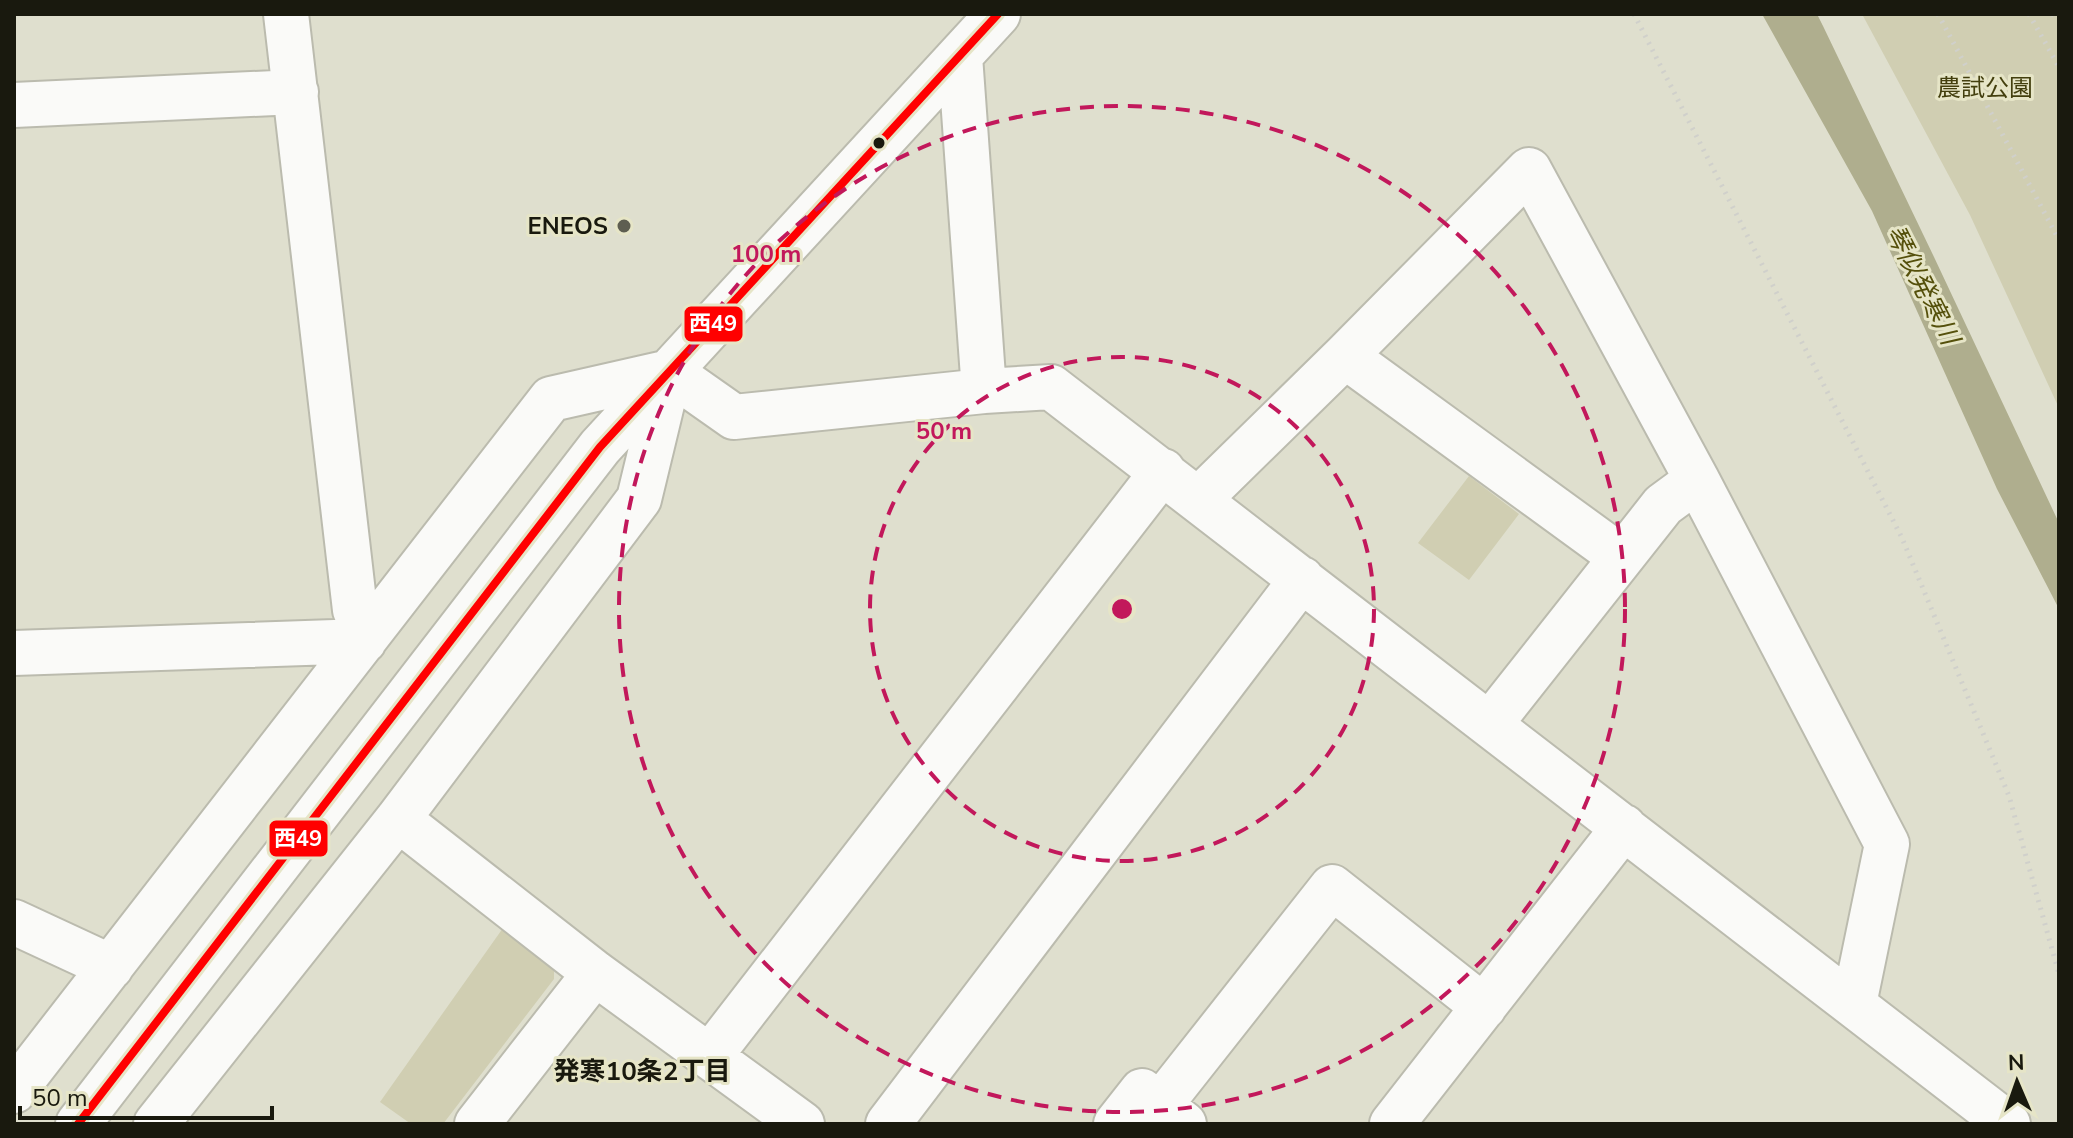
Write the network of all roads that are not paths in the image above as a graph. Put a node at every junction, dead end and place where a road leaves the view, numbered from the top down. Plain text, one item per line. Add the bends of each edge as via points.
1 (286, 14) edge
2 (982, 27) edge
3 (296, 92) junction
4 (14, 105) edge
5 (1345, 356) junction
6 (670, 372) junction
7 (984, 391) junction
8 (1163, 471) junction
9 (1697, 480) junction
10 (1199, 499) junction
11 (1621, 557) junction
12 (1302, 579) junction
13 (365, 639) junction
14 (14, 653) edge
15 (1490, 724) junction
16 (398, 819) junction
17 (1624, 827) junction
18 (14, 922) edge
19 (111, 967) junction
20 (595, 973) junction
21 (1854, 1004) junction
22 (1484, 1007) junction
23 (710, 1056) junction
24 (14, 1091) edge
25 (1172, 1114) edge
26 (1410, 1118) edge
27 (165, 1121) edge
28 (78, 1124) edge
29 (478, 1124) edge
30 (802, 1124) edge
31 (888, 1124) edge
32 (1116, 1124) edge
33 (2008, 1124) edge

1 - 3 street
2 - 6 street
2 - 7 street
3 - 4 street
3 - 13 street via 355,610
5 - 9 street via 1529,170
5 - 10 street
5 - 11 street
6 - 7 street via 734,417
6 - 13 street via 551,399
6 - 16 street via 639,499
6 - 28 street via 600,447
7 - 8 street via 1051,387
8 - 10 street
8 - 23 street
9 - 11 street via 1663,505
9 - 21 street via 1887,844
10 - 12 street
11 - 15 street
12 - 15 street
12 - 31 street
13 - 14 street
13 - 19 street
15 - 17 street
16 - 20 street
16 - 27 street
17 - 21 street
17 - 22 street
18 - 19 street
19 - 24 street
20 - 23 street
20 - 29 street
21 - 33 street
22 - 25 street via 1332,887
22 - 26 street
23 - 30 street
25 - 32 street via 1142,1091

